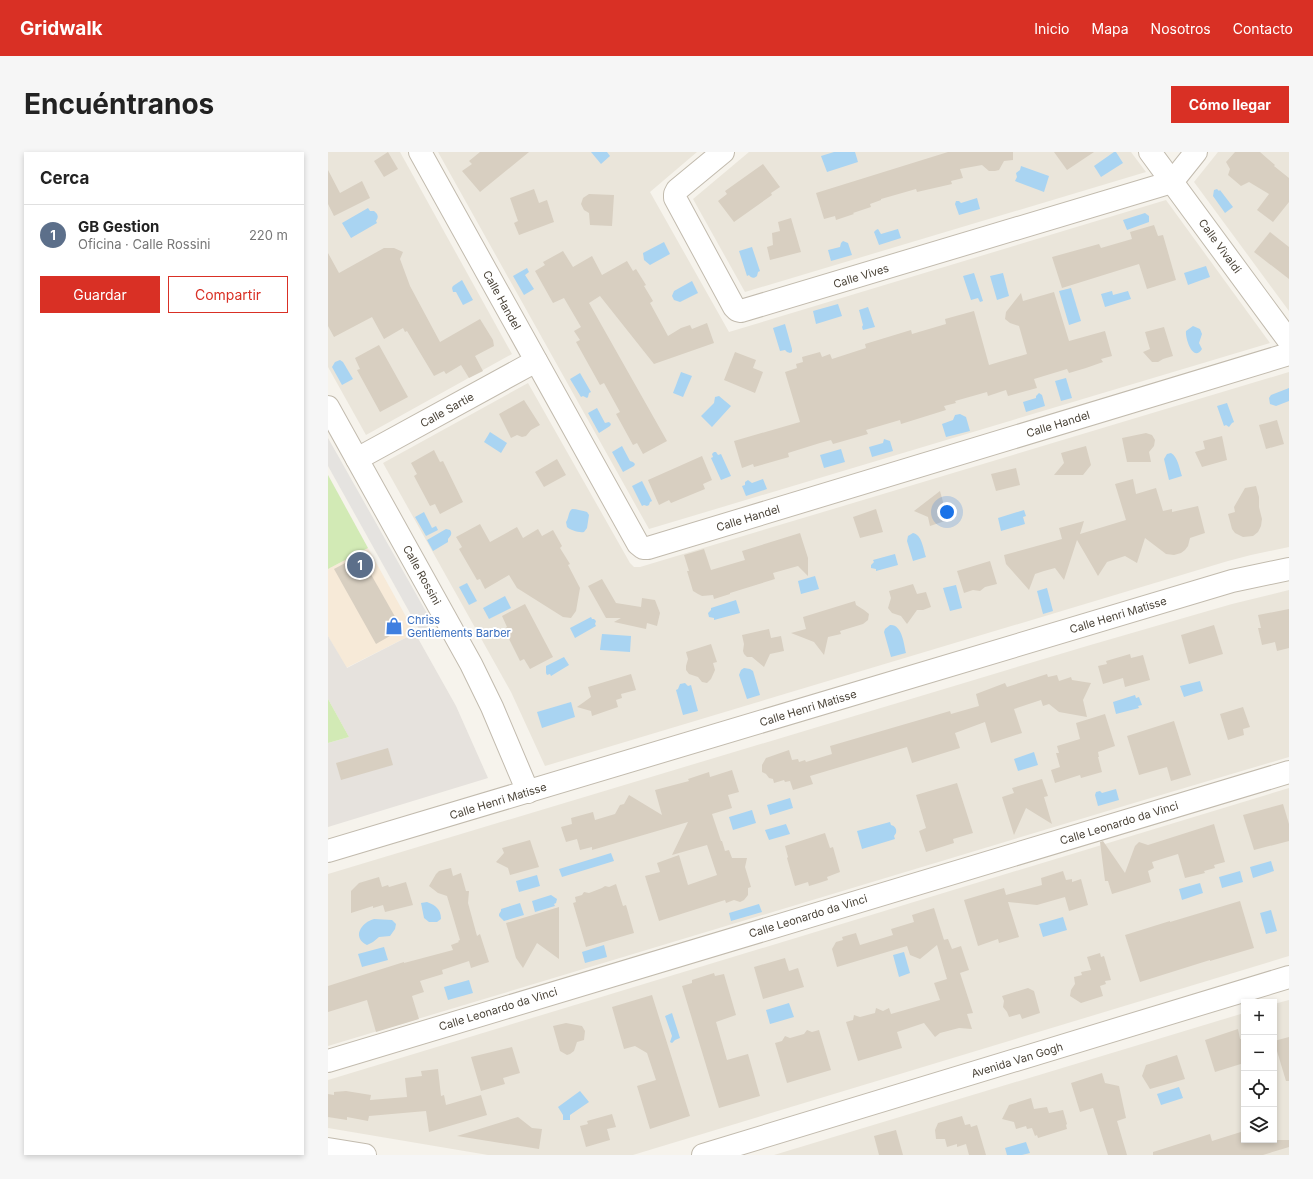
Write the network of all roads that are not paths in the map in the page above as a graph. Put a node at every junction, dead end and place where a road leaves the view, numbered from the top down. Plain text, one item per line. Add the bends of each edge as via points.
1 (420, 152) edge
2 (723, 152) edge
3 (1150, 152) edge
4 (1196, 152) edge
5 (1172, 182) junction
6 (1289, 341) edge
7 (1289, 354) edge
8 (536, 361) junction
9 (328, 407) edge
10 (357, 459) junction
11 (1289, 569) edge
12 (1289, 772) edge
13 (528, 792) junction
14 (328, 851) edge
15 (1289, 977) edge
16 (328, 1061) edge
17 (745, 1142) junction
18 (328, 1149) edge
19 (365, 1155) edge
20 (703, 1155) edge
21 (721, 1155) edge

1 - 8 street, Calle Handel
2 - 5 street, Calle Vives via 677,190 675,198 734,307 741,311
3 - 5 street, Calle Vivaldi
4 - 5 street
5 - 6 street, Calle Vivaldi
7 - 8 street, Calle Handel via 646,548 638,544
8 - 10 street, Calle Sartie
9 - 10 street, Calle Rossini
10 - 13 street, Calle Rossini via 471,664
11 - 13 street, Calle Henri Matisse via 1232,581
12 - 16 street, Calle Leonardo da Vinci
13 - 14 street, Calle Henri Matisse
15 - 17 street, Avenida Van Gogh
17 - 20 street, Avenida Van Gogh
17 - 21 street, Avenida Van Gogh
18 - 19 street

